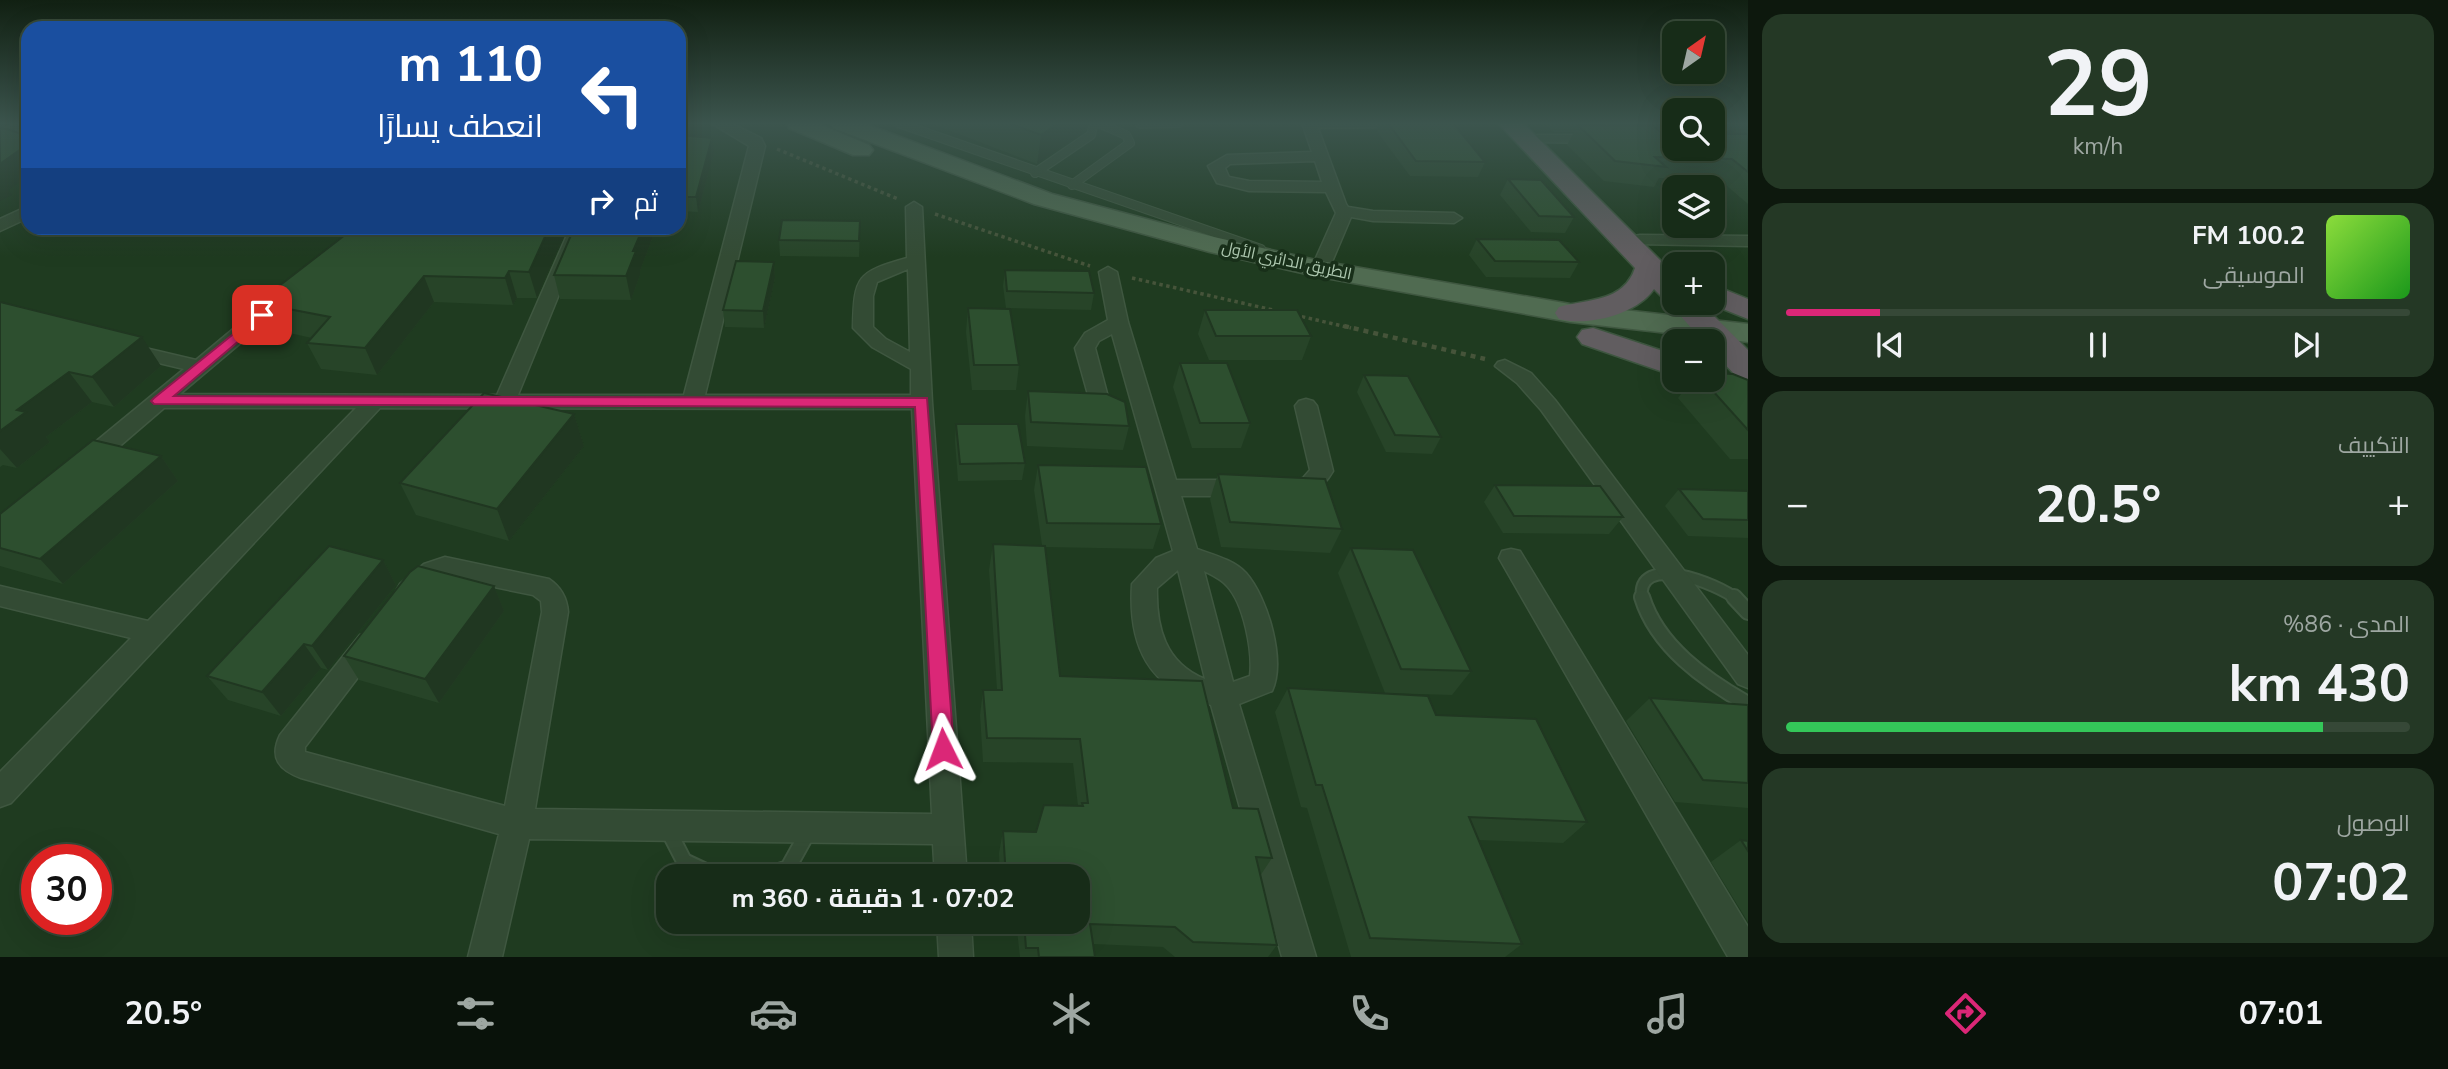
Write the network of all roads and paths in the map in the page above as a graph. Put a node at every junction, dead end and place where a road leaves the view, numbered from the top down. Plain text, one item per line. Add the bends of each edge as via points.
1 (752, 168) edge
2 (905, 168) edge
3 (960, 168) edge
4 (1020, 168) edge
5 (1043, 168) edge
6 (1097, 168) edge
7 (1217, 168) edge
8 (1324, 168) edge
9 (1557, 168) edge
10 (1566, 168) edge
11 (1035, 173) junction
12 (1072, 186) junction
13 (1331, 187) junction
14 (915, 206) dead end
15 (1345, 211) junction
16 (21, 215) edge
17 (1454, 218) dead end
18 (0, 226) edge
19 (575, 235) edge
20 (1748, 242) edge
21 (1711, 252) edge
22 (916, 261) junction
23 (1662, 264) edge
24 (1662, 264) edge
25 (1662, 266) edge
26 (1320, 269) junction
27 (1108, 272) dead end
28 (304, 280) edge
29 (1570, 313) junction
30 (1701, 315) edge
31 (1723, 315) edge
32 (1118, 322) junction
33 (1593, 337) junction
34 (1734, 338) edge
35 (108, 345) edge
36 (1662, 345) edge
37 (1662, 361) edge
38 (920, 366) junction
39 (1505, 366) dead end
40 (200, 367) junction
41 (1725, 388) edge
42 (1748, 400) edge
43 (159, 401) junction
44 (375, 401) junction
45 (505, 401) junction
46 (694, 401) junction
47 (922, 402) junction
48 (1306, 406) dead end
49 (1147, 426) junction
50 (74, 472) edge
51 (1166, 488) junction
52 (1186, 555) junction
53 (1511, 558) dead end
54 (1672, 572) junction
55 (0, 596) edge
56 (1748, 612) edge
57 (391, 614) joint
58 (153, 633) junction
59 (1748, 676) edge
60 (1223, 696) junction
61 (1748, 704) edge
62 (0, 793) edge
63 (517, 824) junction
64 (665, 825) junction
65 (810, 827) junction
66 (948, 829) junction
67 (690, 864) edge
68 (790, 864) edge
69 (950, 864) edge
70 (955, 934) edge
71 (485, 957) edge
72 (956, 957) edge
73 (1299, 957) edge
74 (1747, 957) edge

1 - 46 street
2 - 33 main road, الطريق الدائري الأول via 1030,214 1215,265
3 - 26 main road, الطريق الدائري الأول via 1043,199
4 - 11 lane
5 - 11 lane
6 - 12 lane
7 - 13 street via 1223,180 1239,185
8 - 13 street
9 - 23 highway
10 - 24 highway
11 - 12 lane
12 - 26 lane
13 - 15 street via 1339,208
14 - 22 street
15 - 17 street
15 - 26 street
16 - 18 street
19 - 45 street
20 - 21 street
22 - 38 street
22 - 38 street via 869,279 863,287 863,328 879,343
25 - 29 highway via 1621,302
26 - 29 main road, الطريق الدائري الأول
27 - 32 street
28 - 40 street
29 - 34 main road, الطريق الدائري الأول
30 - 34 highway
31 - 34 highway
32 - 49 street
32 - 49 street via 1092,337 1085,348 1100,404
33 - 36 main road, الطريق الدائري الأول
33 - 37 highway
35 - 40 street
38 - 47 street
39 - 54 street via 1524,378 1548,405
40 - 43 street
41 - 42 highway
43 - 44 street
43 - 50 street
44 - 45 street
44 - 58 street
45 - 46 street
46 - 47 street
47 - 66 street
48 - 51 street via 1322,471 1310,485 1299,489
49 - 51 street
51 - 52 street
52 - 60 street
52 - 60 street via 1165,565 1145,584 1148,633 1161,666 1185,685
52 - 60 street via 1233,577 1241,585 1255,621 1265,677 1254,688
53 - 74 street
54 - 56 lane via 1728,592
54 - 59 street
54 - 61 lane via 1651,578 1642,587 1646,609 1691,669
55 - 58 street
57 - 63 street via 290,744 291,759
57 - 63 street via 423,577 445,568 540,586 554,598
58 - 62 street
60 - 73 street
63 - 64 street
63 - 71 street
64 - 65 street
64 - 67 lane via 684,861
65 - 66 street
65 - 68 lane
66 - 69 street
70 - 72 street

